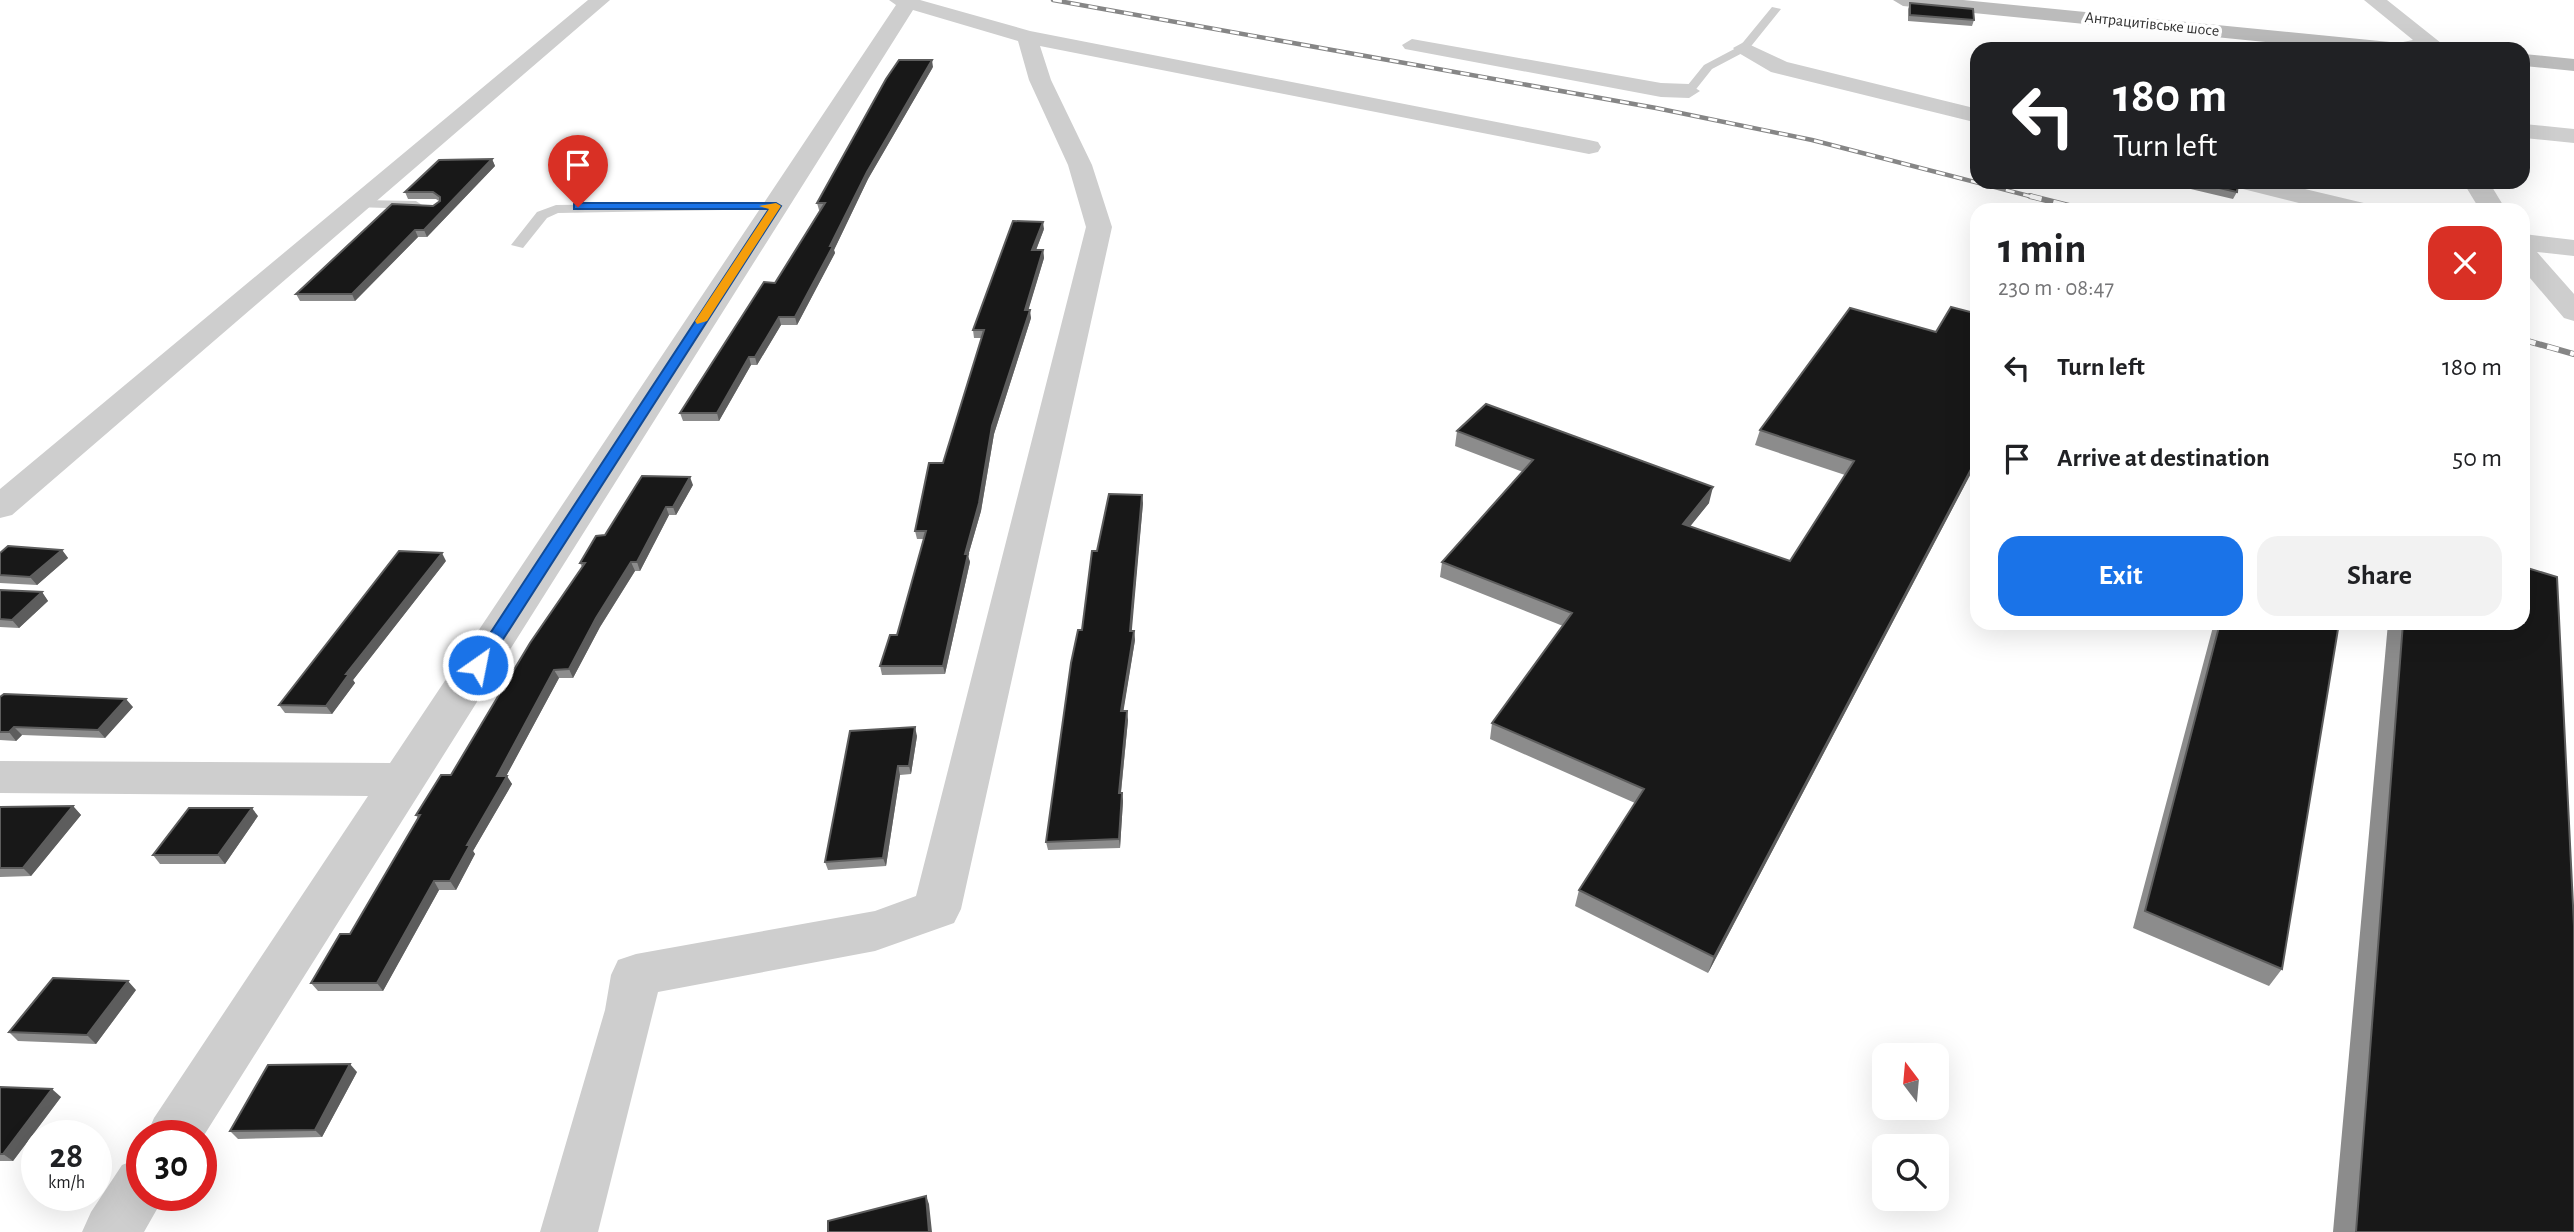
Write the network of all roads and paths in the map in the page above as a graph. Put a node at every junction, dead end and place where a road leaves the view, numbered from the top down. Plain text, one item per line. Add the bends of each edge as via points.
1 (600, 0) edge
2 (1903, 0) edge
3 (2374, 0) edge
4 (903, 2) edge
5 (1776, 9) dead end
6 (1027, 37) junction
7 (2324, 42) edge
8 (2430, 42) edge
9 (1412, 44) dead end
10 (1744, 48) junction
11 (2530, 61) edge
12 (2574, 65) edge
13 (1689, 91) joint
14 (1970, 114) edge
15 (2530, 132) edge
16 (2574, 136) edge
17 (1588, 147) dead end
18 (2273, 189) edge
19 (2330, 203) edge
20 (361, 204) junction
21 (436, 206) edge
22 (776, 206) junction
23 (2530, 243) edge
24 (518, 245) dead end
25 (2574, 248) edge
26 (2530, 261) edge
27 (2574, 312) edge
28 (0, 508) edge
29 (0, 777) edge
30 (404, 780) junction
31 (183, 1120) edge
32 (126, 1209) edge
33 (111, 1232) edge
34 (569, 1232) edge

1 - 20 street
2 - 7 main road, Антрацитівське шосе
3 - 8 street
4 - 6 street
4 - 22 street
5 - 10 lane
6 - 17 street
6 - 34 street via 1040,80 1080,165 1099,227 937,909 875,931 636,975
9 - 13 street via 1661,90
10 - 13 lane via 1708,67
10 - 14 street via 1779,67
11 - 12 main road
15 - 16 street
18 - 19 street
20 - 21 lane
20 - 28 street
22 - 24 lane via 556,209 542,215
22 - 30 street
23 - 25 street
26 - 27 street
29 - 30 street
30 - 31 street
32 - 33 street

